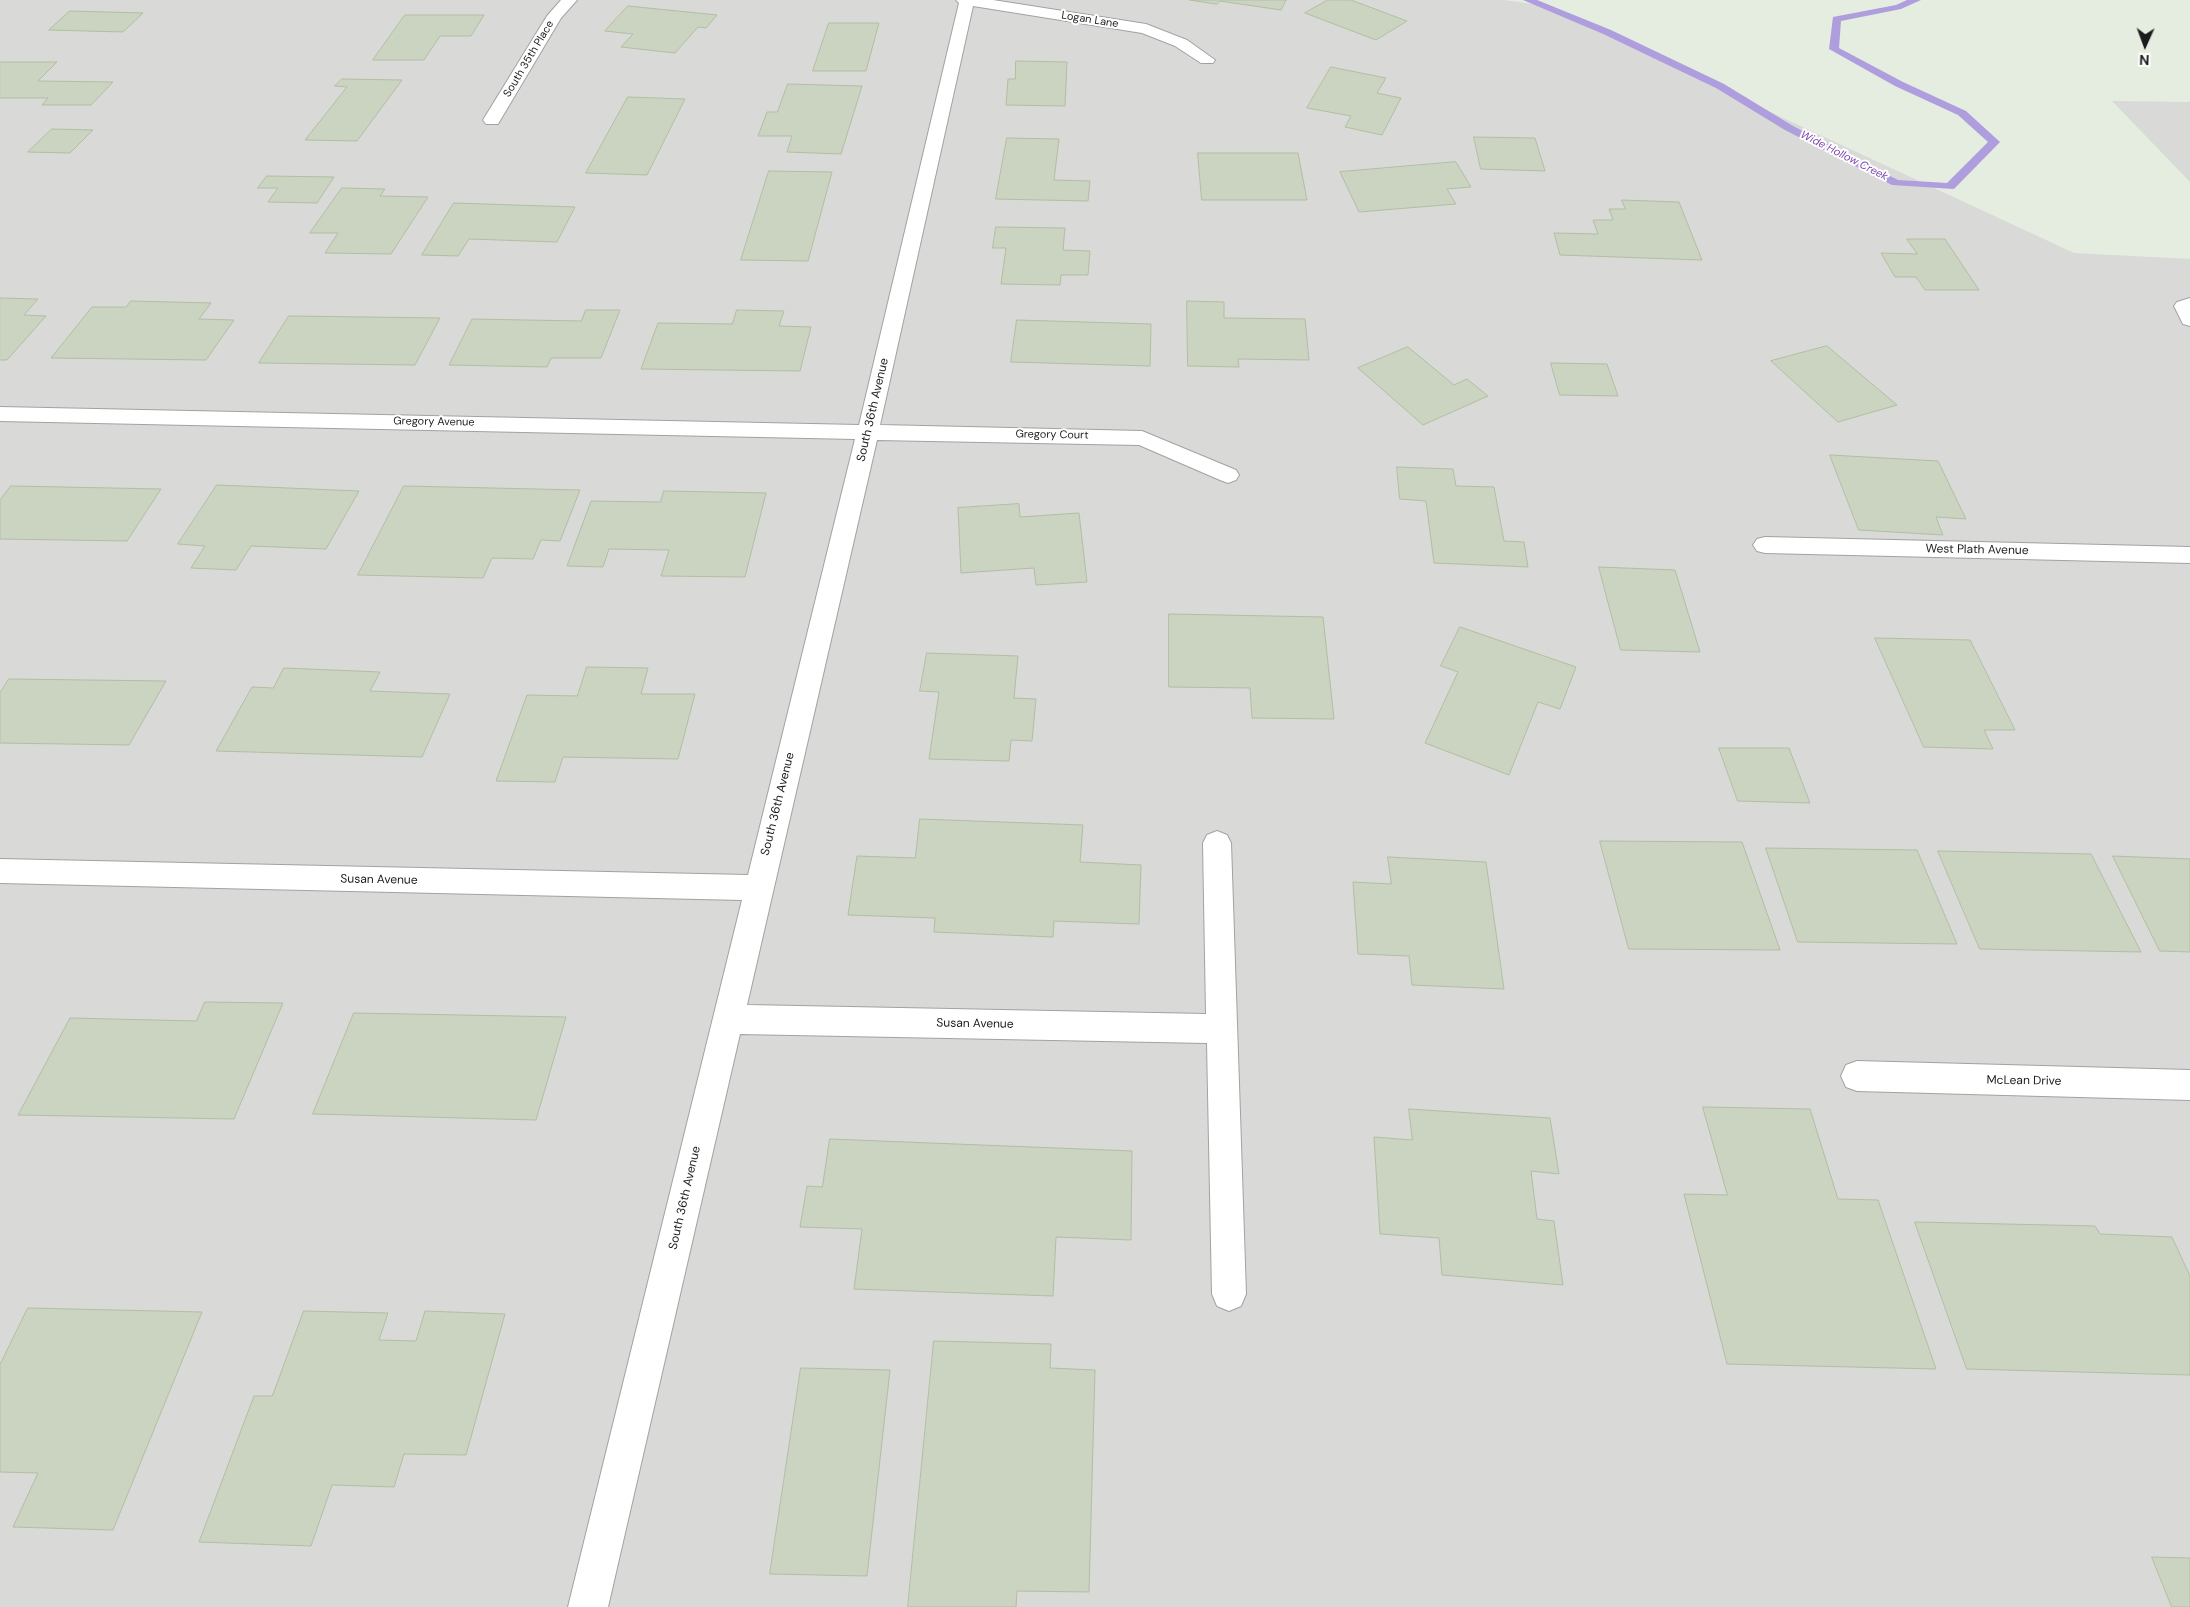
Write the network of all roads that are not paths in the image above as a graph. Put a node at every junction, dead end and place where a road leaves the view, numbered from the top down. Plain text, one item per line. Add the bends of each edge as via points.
1 (570, 0) edge
2 (966, 0) edge
3 (1207, 60) dead end
4 (492, 120) dead end
5 (0, 414) edge
6 (868, 431) junction
7 (1228, 475) dead end
8 (1765, 546) dead end
9 (2190, 555) edge
10 (1217, 843) dead end
11 (0, 871) edge
12 (758, 888) junction
13 (727, 1018) junction
14 (1222, 1028) junction
15 (1857, 1076) dead end
16 (2190, 1085) edge
17 (1229, 1294) dead end
18 (588, 1607) edge

1 - 4 street, South 35th Place via 556,16
2 - 3 street, Logan Lane via 1146,29 1182,43
2 - 6 street, South 36th Avenue
5 - 6 street, Gregory Avenue
6 - 7 street, Gregory Court via 1142,438
6 - 12 street, South 36th Avenue
8 - 9 street, West Plath Avenue
10 - 14 street
11 - 12 street, Susan Avenue
12 - 13 street, South 36th Avenue
13 - 14 street, Susan Avenue
13 - 18 street, South 36th Avenue
14 - 17 street
15 - 16 street, McLean Drive

